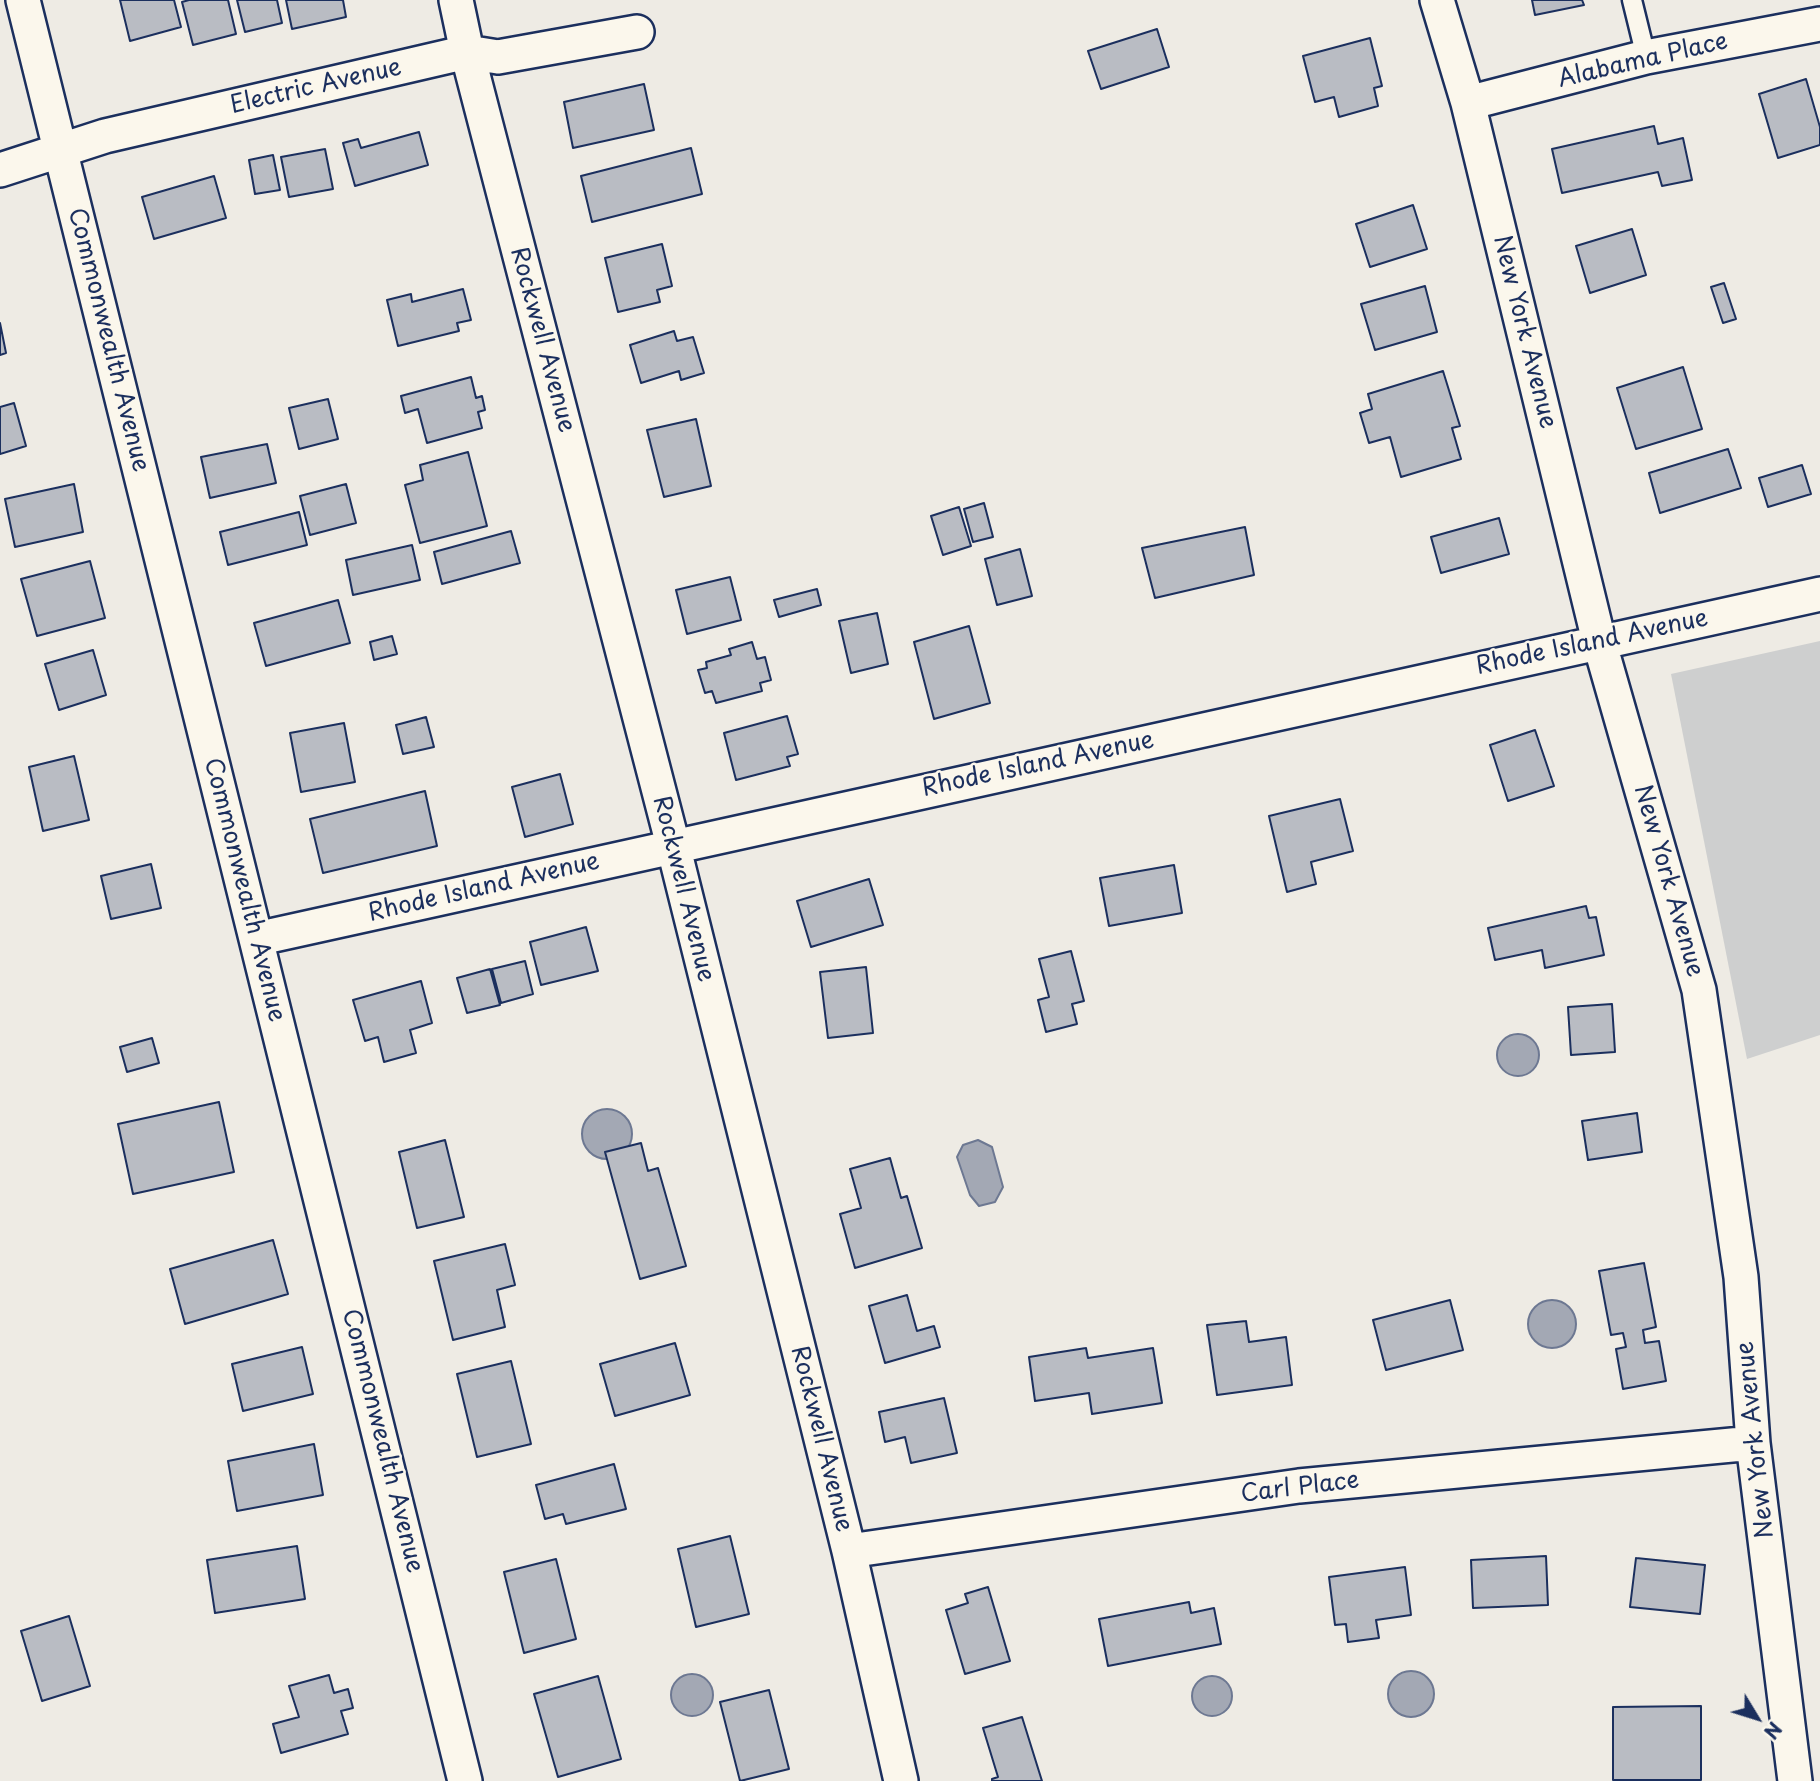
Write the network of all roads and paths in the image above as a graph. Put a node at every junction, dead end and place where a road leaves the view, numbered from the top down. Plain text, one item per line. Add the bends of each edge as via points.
1 (23, 0) edge
2 (456, 0) edge
3 (1437, 0) edge
4 (1632, 0) edge
5 (1820, 23) edge
6 (637, 32) dead end
7 (467, 52) junction
8 (1646, 57) junction
9 (1468, 103) junction
10 (60, 150) junction
11 (0, 170) edge
12 (1820, 594) edge
13 (1599, 641) junction
14 (673, 845) junction
15 (256, 939) junction
16 (1753, 1443) junction
17 (849, 1551) junction
18 (465, 1781) edge
19 (901, 1781) edge
20 (1795, 1781) edge

1 - 10 street, Commonwealth Avenue
2 - 7 street, Rockwell Avenue
3 - 9 street, New York Avenue
4 - 8 lane
5 - 8 street, Alabama Place
6 - 7 street, Electric Avenue via 498,57
7 - 10 street, Electric Avenue
7 - 14 street, Rockwell Avenue
8 - 9 street, Alabama Place
9 - 13 street, New York Avenue
10 - 11 street, Electric Avenue
10 - 15 street, Commonwealth Avenue
12 - 13 street, Rhode Island Avenue
13 - 14 street, Rhode Island Avenue
13 - 16 street, New York Avenue via 1699,990 1741,1277
14 - 15 street, Rhode Island Avenue
14 - 17 street, Rockwell Avenue
15 - 18 street, Commonwealth Avenue
16 - 17 street, Carl Place via 1299,1486
16 - 20 street, New York Avenue
17 - 19 street, Rockwell Avenue

